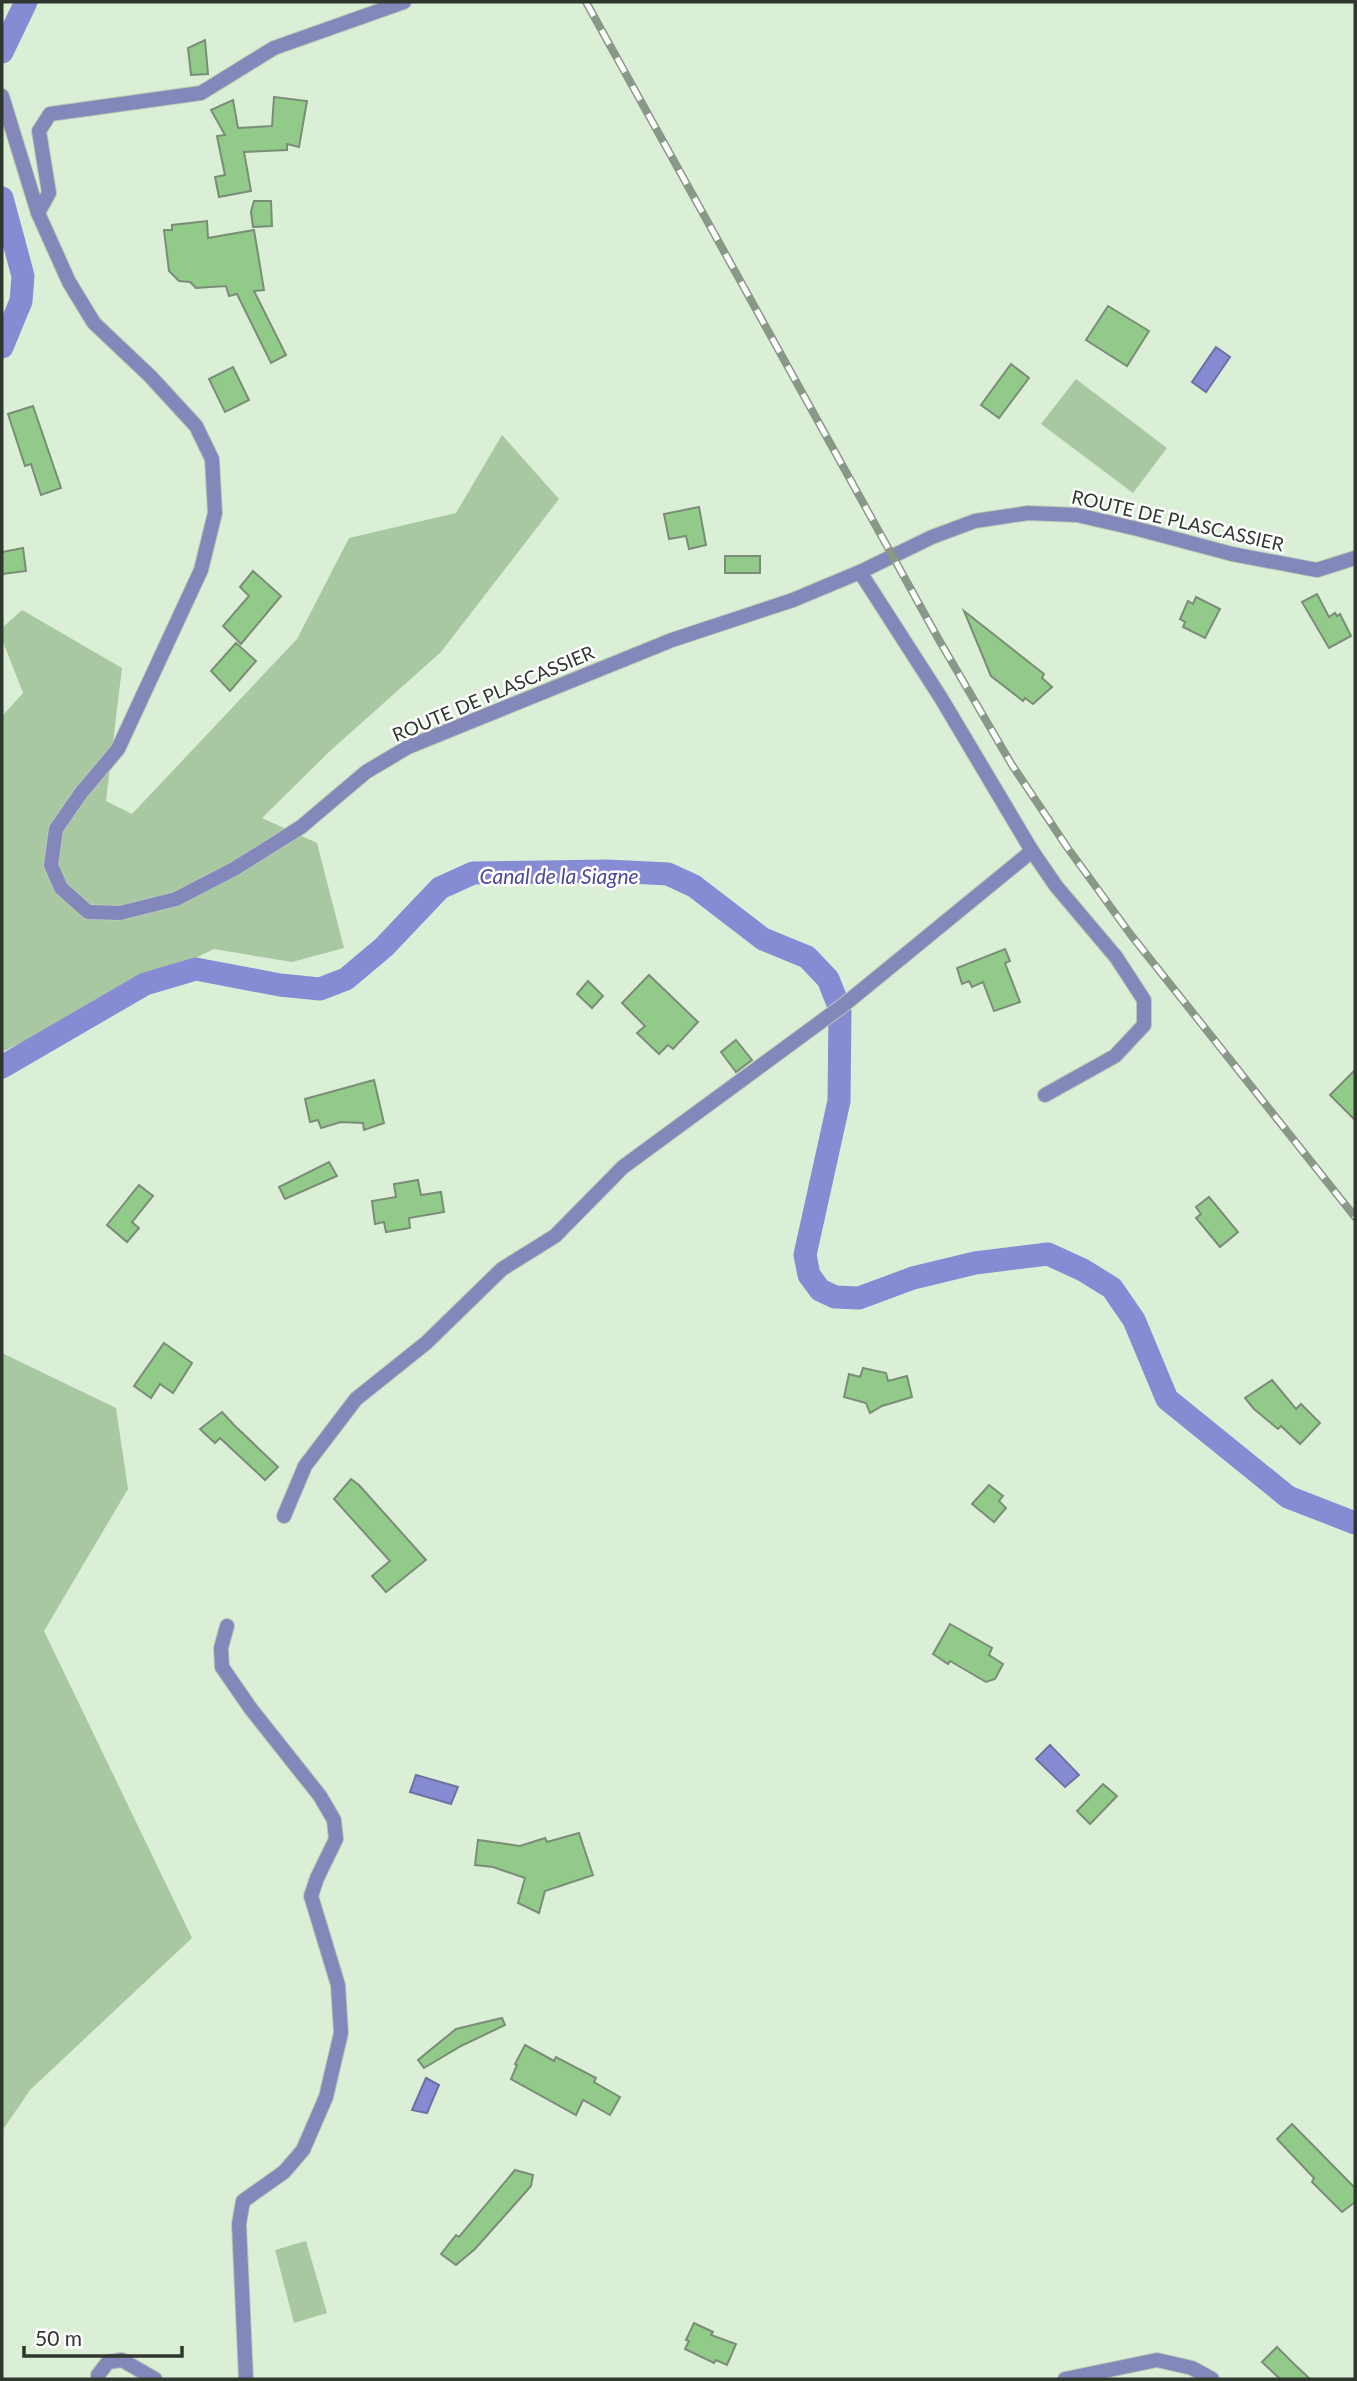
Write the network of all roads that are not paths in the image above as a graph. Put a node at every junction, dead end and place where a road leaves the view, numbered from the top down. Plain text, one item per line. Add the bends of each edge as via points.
1 (404, 2) edge
2 (2, 96) edge
3 (5, 120) edge
4 (38, 212) junction
5 (1355, 558) edge
6 (860, 572) junction
7 (1032, 851) junction
8 (1045, 1095) dead end
9 (284, 1516) dead end
10 (227, 1626) dead end
11 (99, 2379) edge
12 (155, 2379) edge
13 (246, 2379) edge
14 (1065, 2379) edge
15 (1212, 2379) edge

1 - 4 street via 274,48 201,93 50,114 39,131 49,193
2 - 3 street, ROUTE DE PLASCASSIER
3 - 4 street, ROUTE DE PLASCASSIER
4 - 6 street, ROUTE DE PLASCASSIER via 69,282 94,323 196,426 212,459 215,513 201,570 118,749 56,829 51,864 61,888 88,912 120,913 176,899 301,827 366,772 408,747 672,640 793,600
5 - 6 street, ROUTE DE PLASCASSIER via 1317,570 1232,554 1100,519 1028,513 952,529
6 - 7 street
7 - 8 street via 1144,1000 1144,1025 1115,1056
7 - 9 street via 845,1004 623,1167 555,1236 502,1269 426,1343 356,1399 305,1466
10 - 13 street via 222,1667 334,1820 336,1839 311,1896 338,1985 341,2033 326,2097 303,2150 284,2172 243,2202 239,2224
11 - 12 street via 108,2362 122,2360
14 - 15 street via 1157,2360 1192,2368

